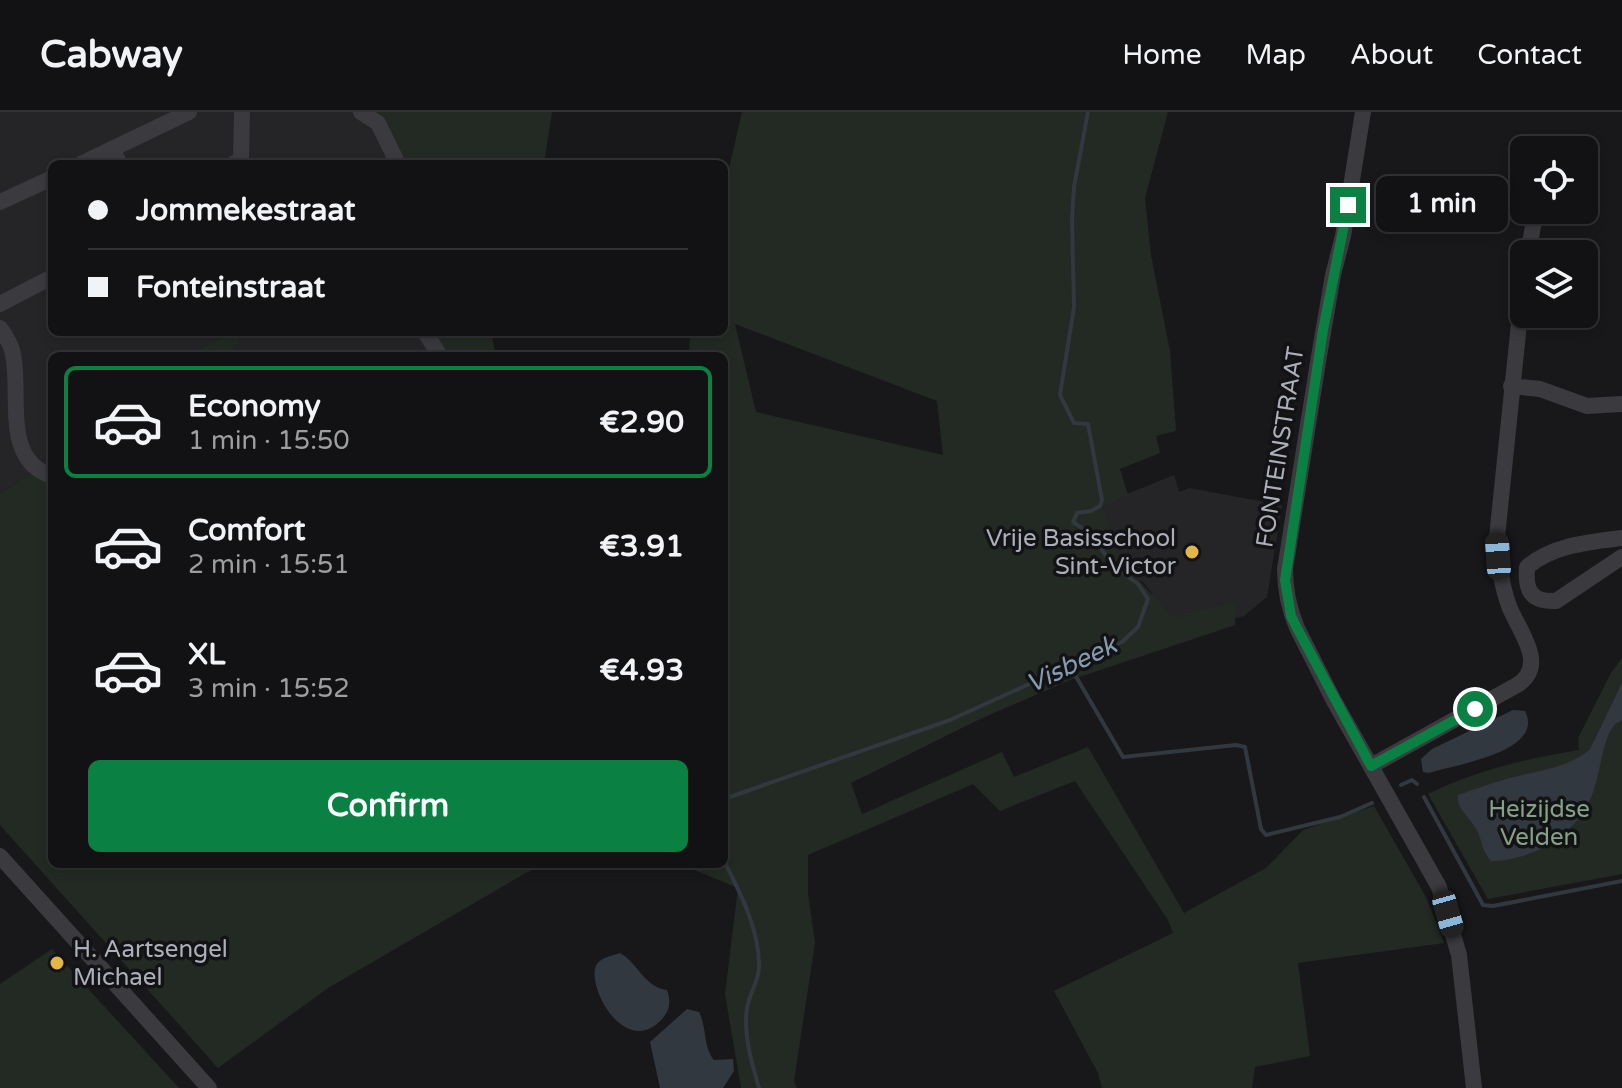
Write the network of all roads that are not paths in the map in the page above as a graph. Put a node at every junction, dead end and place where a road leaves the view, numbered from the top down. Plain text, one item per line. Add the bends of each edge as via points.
1 (165, 112) edge
2 (189, 112) edge
3 (242, 112) edge
4 (361, 112) edge
5 (1363, 112) edge
6 (117, 153) edge
7 (94, 160) edge
8 (241, 160) edge
9 (396, 160) edge
10 (48, 180) edge
11 (0, 202) edge
12 (48, 279) edge
13 (0, 304) edge
14 (0, 328) edge
15 (1518, 328) edge
16 (1511, 386) junction
17 (1622, 404) edge
18 (48, 475) edge
19 (1622, 538) edge
20 (1622, 557) edge
21 (1371, 766) junction
22 (0, 856) edge
23 (209, 1088) edge
24 (1474, 1088) edge

1 - 6 street via 142,123
2 - 6 street
3 - 8 street
4 - 9 street via 378,123
5 - 21 street, FONTEINSTRAAT via 1285,580 1291,616
6 - 7 street
10 - 11 street
12 - 13 street
14 - 18 street via 12,349 21,453
15 - 16 street
16 - 17 street via 1540,389 1587,406
16 - 21 street via 1498,556 1509,607 1531,650 1529,669 1523,682
19 - 20 street via 1542,555 1527,567 1529,594 1556,601
21 - 24 street, FONTEINSTRAAT via 1439,887 1448,914 1461,971
22 - 23 street

